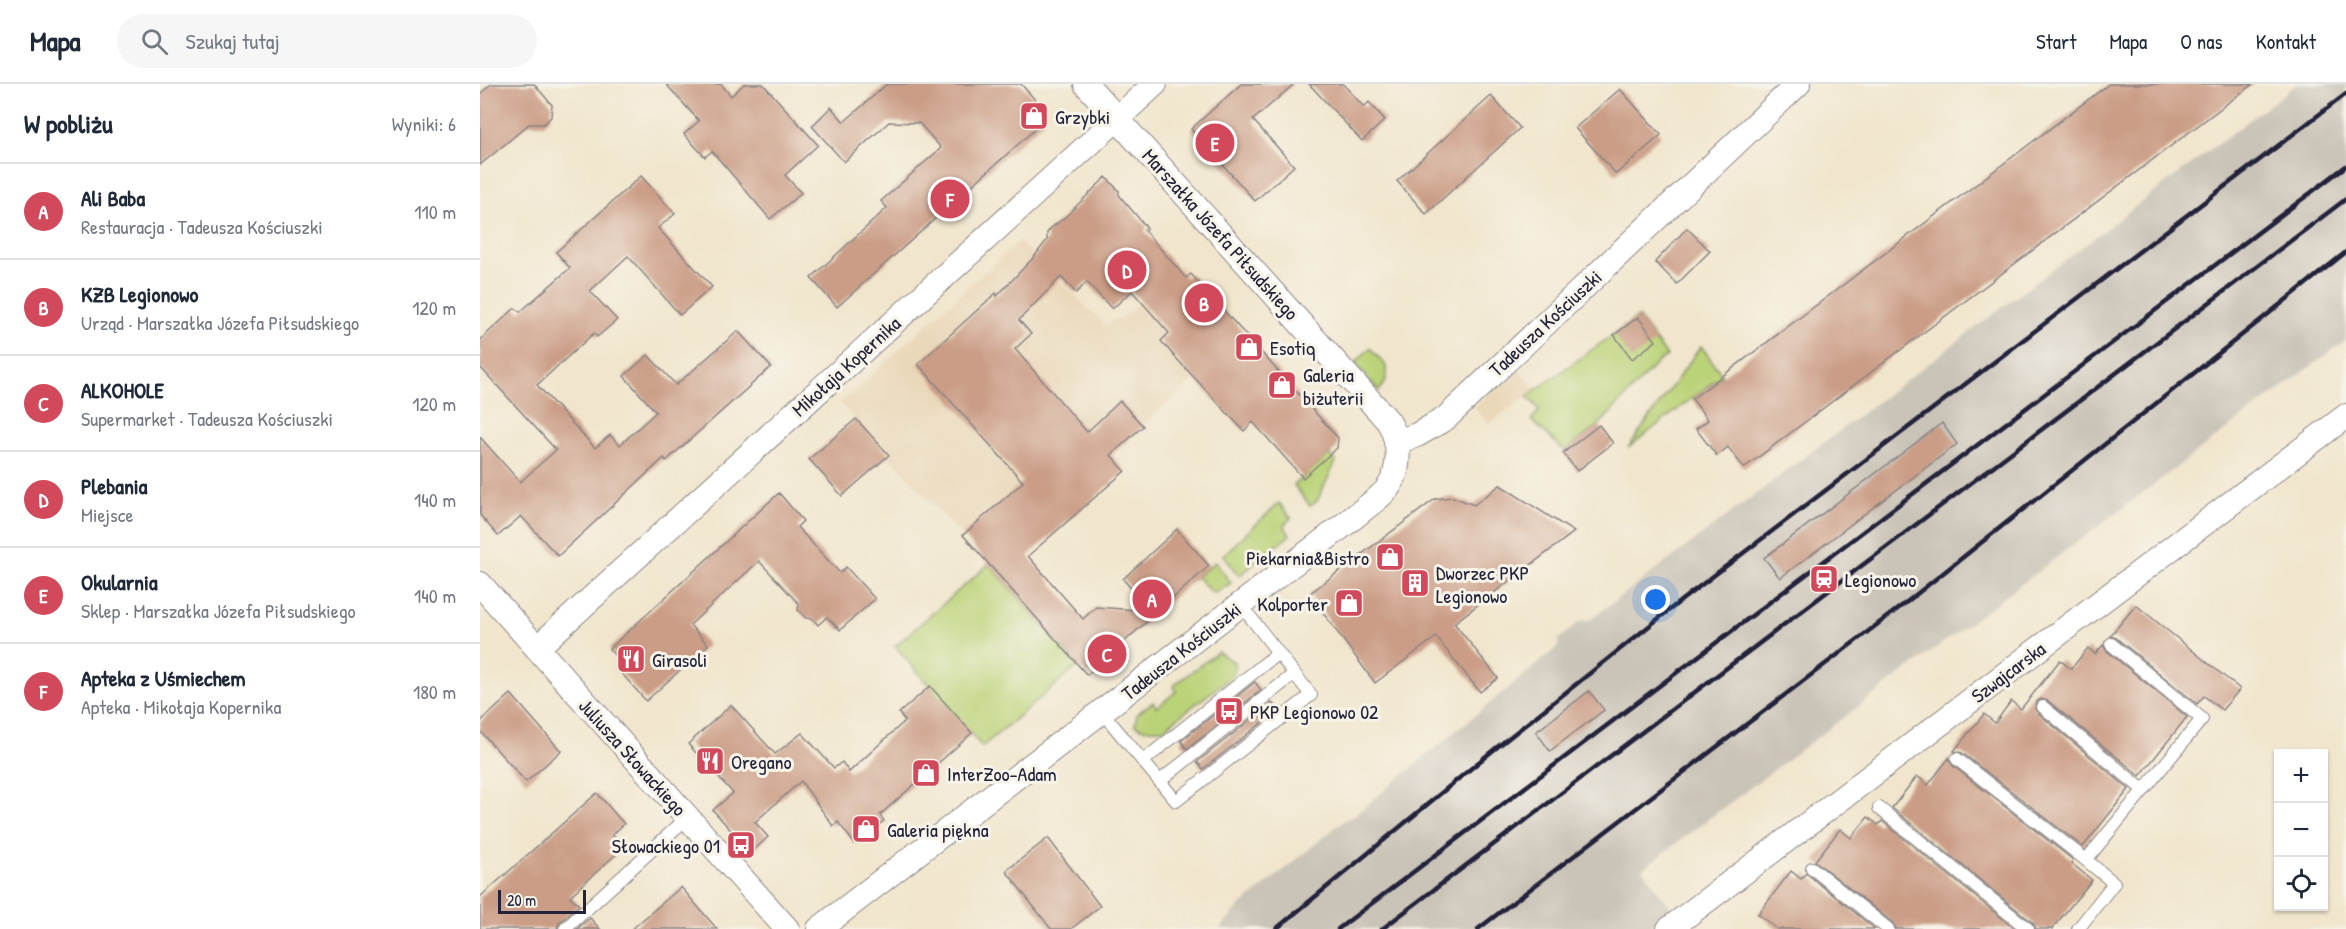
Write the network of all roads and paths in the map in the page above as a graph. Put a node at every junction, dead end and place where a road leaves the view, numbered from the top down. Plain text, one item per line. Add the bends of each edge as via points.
1 (1086, 84) edge
2 (1155, 84) edge
3 (1798, 84) edge
4 (1117, 118) junction
5 (2346, 416) edge
6 (1396, 442) junction
7 (480, 584) edge
8 (1241, 605) junction
9 (2111, 644) dead end
10 (537, 648) junction
11 (1278, 653) junction
12 (1294, 674) junction
13 (2043, 707) dead end
14 (1102, 712) junction
15 (1957, 759) dead end
16 (1143, 761) junction
17 (1160, 781) junction
18 (2142, 789) junction
19 (1879, 808) dead end
20 (688, 817) junction
21 (2086, 860) junction
22 (1812, 868) dead end
23 (565, 929) edge
24 (787, 929) edge
25 (819, 929) edge
26 (1669, 929) edge
27 (1888, 929) edge
28 (2028, 929) edge
29 (2078, 929) edge

1 - 4 street, Marszałka Józefa Piłsudskiego
2 - 4 street, Mikołaja Kopernika
3 - 6 street, Tadeusza Kościuszki via 1446,418
4 - 6 street, Marszałka Józefa Piłsudskiego via 1376,406 1392,427
4 - 10 street, Mikołaja Kopernika
5 - 26 street, Szwajcarska
6 - 8 street, Tadeusza Kościuszki via 1396,468 1389,487
7 - 10 street, Juliusza Słowackiego
8 - 11 lane
8 - 14 street, Tadeusza Kościuszki
9 - 18 lane via 2202,719
10 - 20 street, Juliusza Słowackiego
11 - 12 lane
11 - 16 lane
12 - 17 lane
12 - 17 lane via 1311,695 1176,801
13 - 18 lane
14 - 16 lane
14 - 25 street, Tadeusza Kościuszki
15 - 21 lane
16 - 17 lane
18 - 21 lane
19 - 28 lane
20 - 23 lane
20 - 24 street, Juliusza Słowackiego
21 - 29 lane via 2114,883
22 - 27 lane

